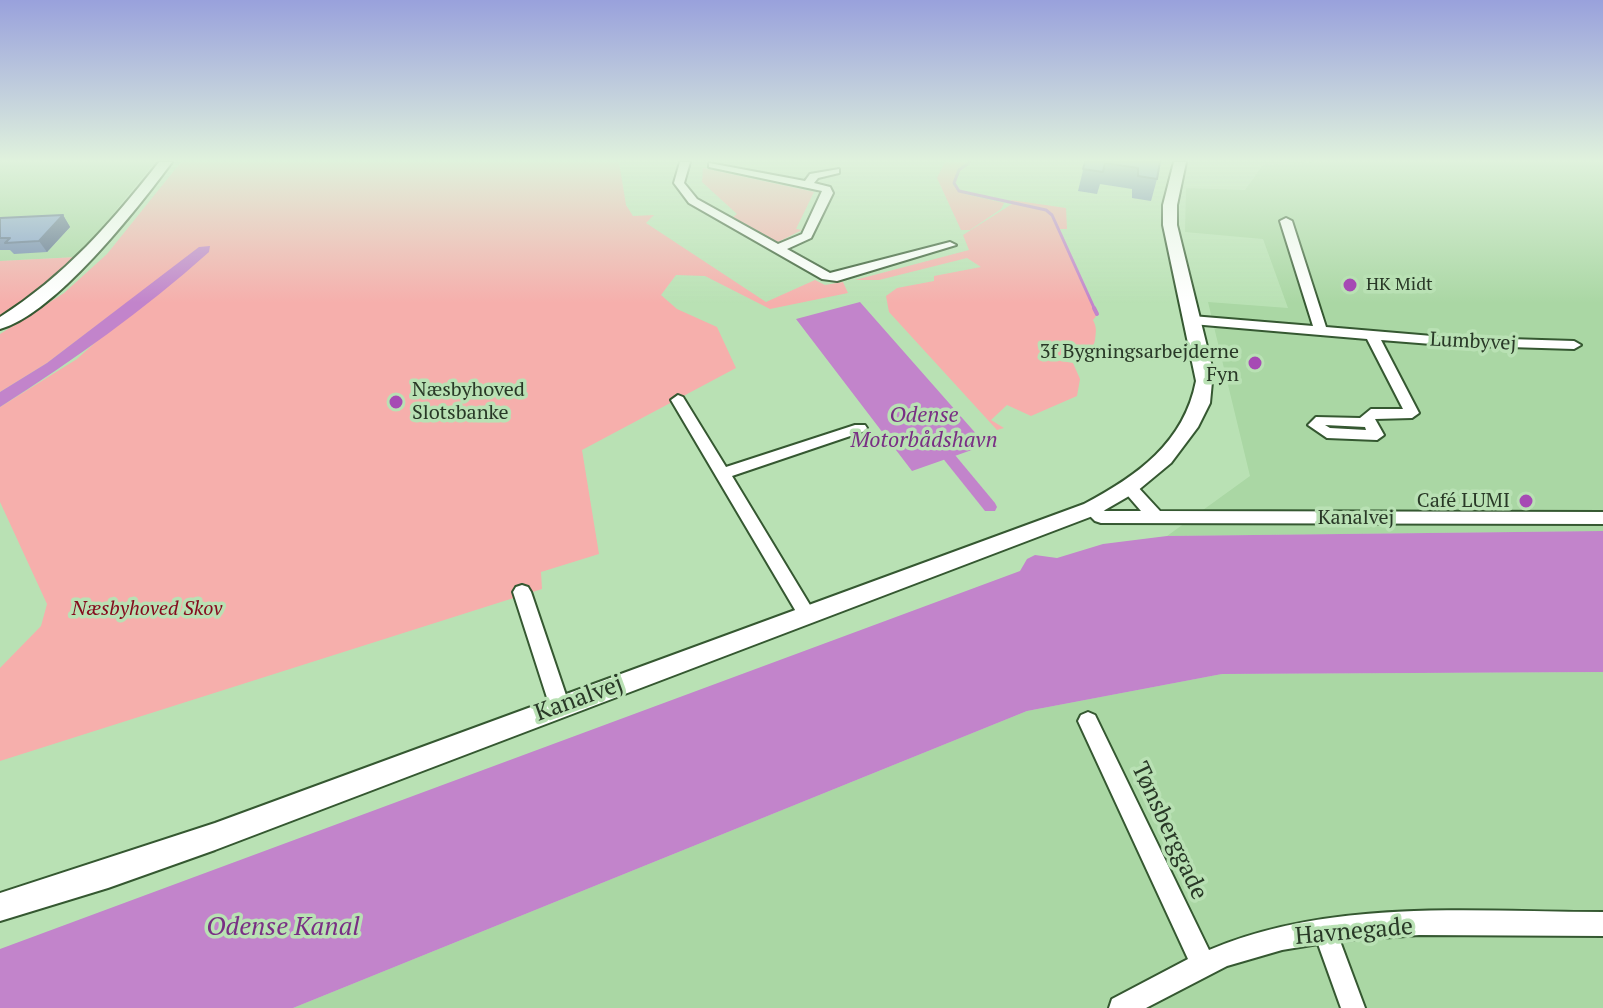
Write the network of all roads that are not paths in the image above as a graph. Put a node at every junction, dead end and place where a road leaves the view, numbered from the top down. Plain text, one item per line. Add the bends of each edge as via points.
1 (128, 209) edge
2 (707, 209) edge
3 (820, 209) edge
4 (1170, 209) edge
5 (1286, 221) dead end
6 (950, 245) dead end
7 (777, 249) junction
8 (1192, 320) junction
9 (0, 324) edge
10 (1321, 331) junction
11 (1372, 335) junction
12 (1574, 345) dead end
13 (678, 400) dead end
14 (1370, 423) dead end
15 (860, 428) dead end
16 (722, 474) junction
17 (1130, 489) junction
18 (1091, 509) junction
19 (1156, 517) junction
20 (1603, 518) edge
21 (522, 592) dead end
22 (807, 615) junction
23 (560, 707) junction
24 (1088, 721) dead end
25 (0, 907) edge
26 (1603, 924) edge
27 (1324, 929) junction
28 (1203, 964) junction
29 (1121, 1008) edge
30 (1353, 1008) edge

1 - 9 street via 85,262
2 - 7 street
3 - 7 street via 807,236
4 - 8 street
5 - 10 street
6 - 7 street via 833,278
8 - 10 street, Lumbyvej
8 - 17 street via 1205,379 1200,406 1169,453
10 - 11 street, Lumbyvej
11 - 12 street, Lumbyvej
11 - 14 street via 1412,413 1371,414
13 - 16 street
15 - 16 street
16 - 22 street
17 - 18 street
17 - 19 street
18 - 19 street, Kanalvej via 1101,517
18 - 22 street, Kanalvej
19 - 20 street, Kanalvej
21 - 23 street
22 - 23 street, Kanalvej
23 - 25 street, Kanalvej via 127,866
24 - 28 street, Tønsberggade
26 - 27 street, Havnegade
27 - 28 street, Havnegade via 1275,939
27 - 30 street
28 - 29 street, Havnegade

